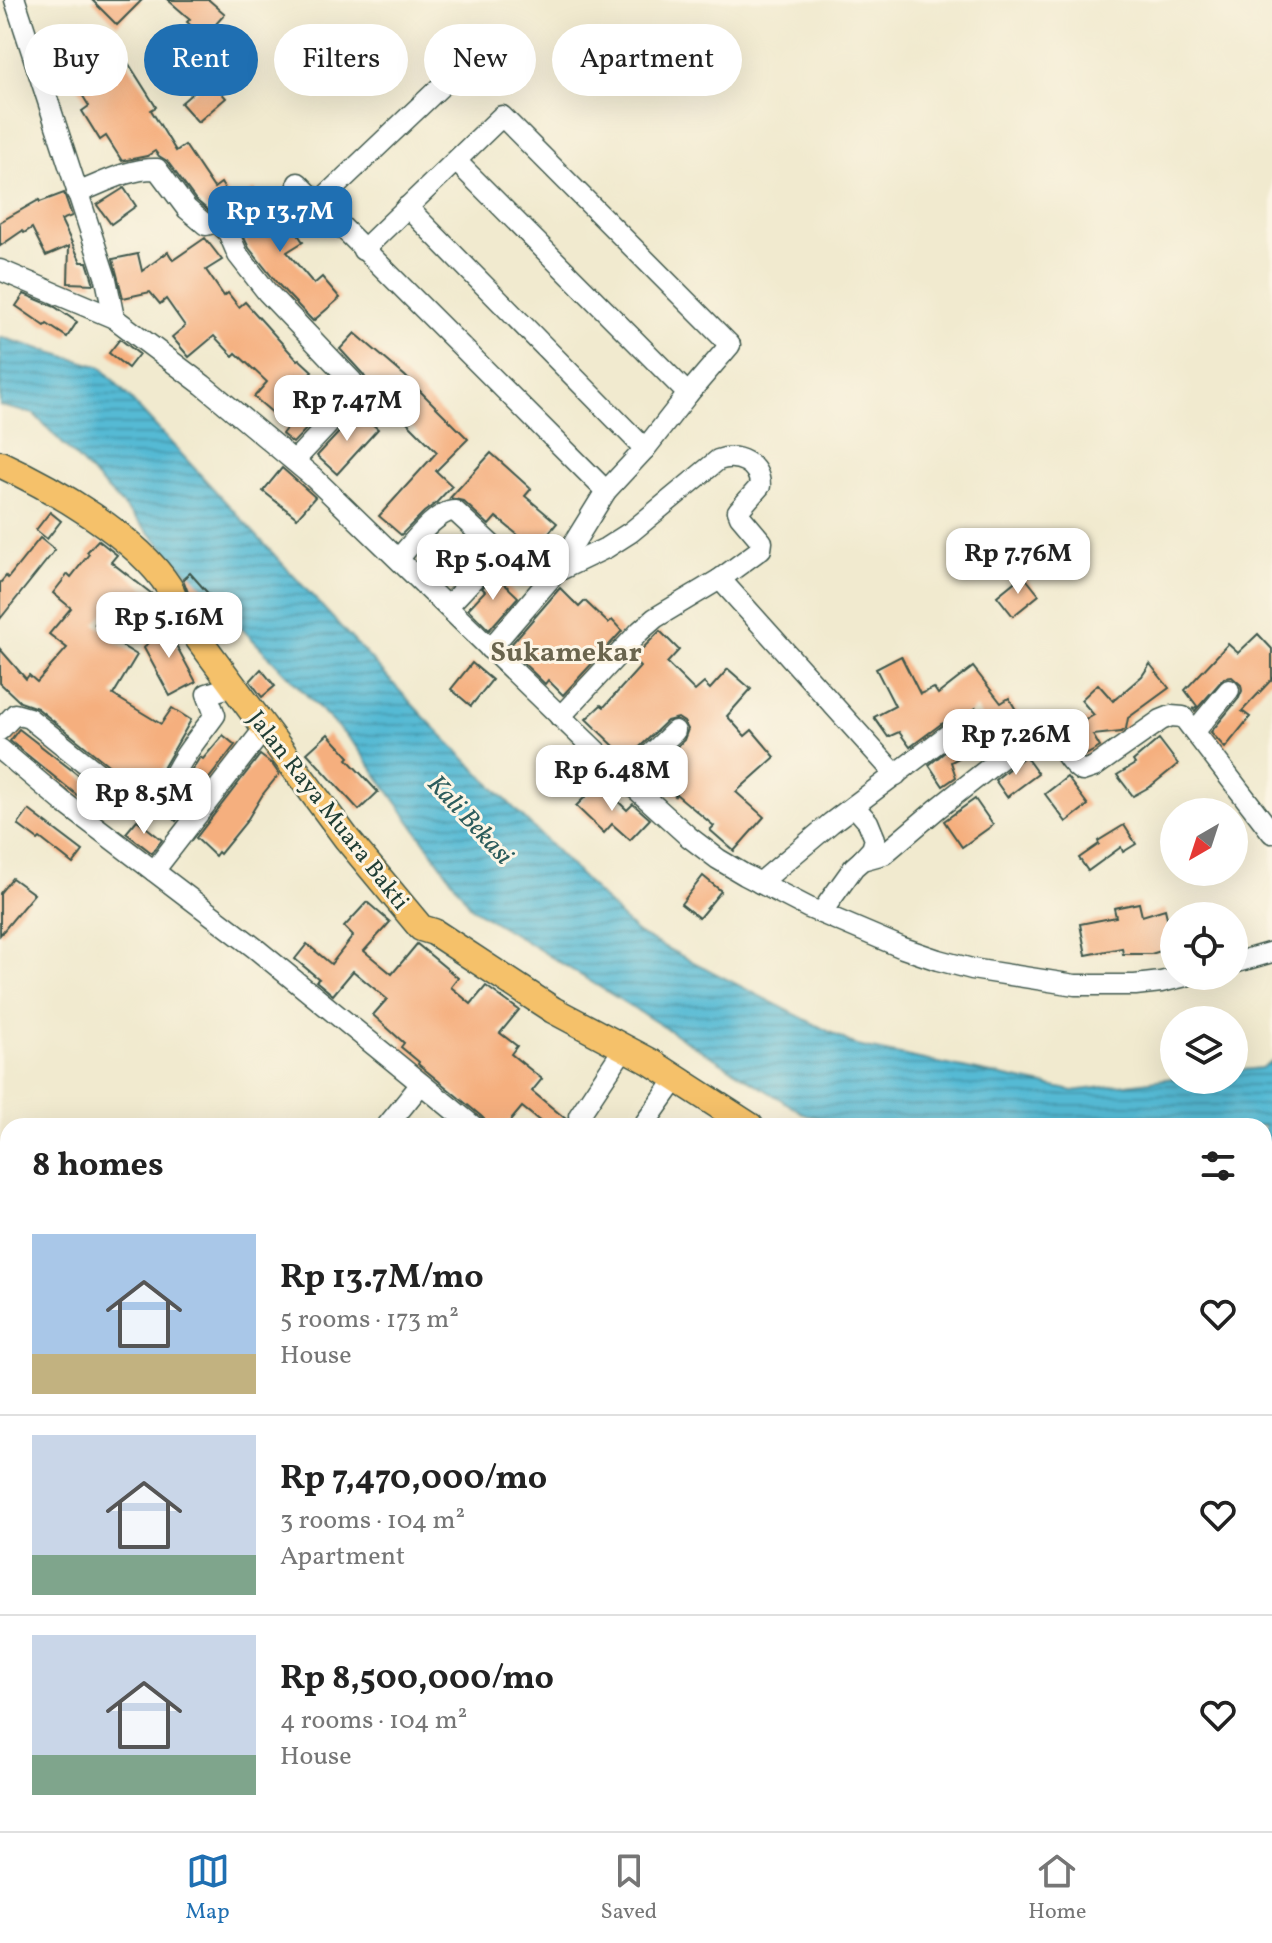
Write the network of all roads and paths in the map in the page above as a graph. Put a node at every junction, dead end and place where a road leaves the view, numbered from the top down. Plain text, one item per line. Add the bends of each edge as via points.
1 (15, 0) edge
2 (431, 96) edge
3 (456, 161) junction
4 (298, 183) dead end
5 (77, 193) junction
6 (317, 204) junction
7 (407, 207) junction
8 (363, 250) junction
9 (0, 270) edge
10 (114, 318) junction
11 (688, 394) junction
12 (645, 449) junction
13 (295, 460) junction
14 (0, 464) edge
15 (606, 491) junction
16 (399, 558) junction
17 (556, 572) junction
18 (720, 579) junction
19 (448, 606) junction
20 (490, 649) junction
21 (233, 686) junction
22 (1229, 690) dead end
23 (560, 717) junction
24 (264, 729) junction
25 (0, 730) edge
26 (675, 731) dead end
27 (1195, 731) junction
28 (949, 734) dead end
29 (0, 749) edge
30 (896, 775) junction
31 (625, 779) junction
32 (854, 806) junction
33 (1272, 833) edge
34 (862, 860) junction
35 (154, 871) junction
36 (760, 883) junction
37 (821, 913) junction
38 (1272, 952) edge
39 (1248, 959) edge
40 (1160, 982) edge
41 (624, 1048) junction
42 (677, 1078) junction
43 (421, 1084) junction
44 (579, 1116) dead end
45 (393, 1118) edge
46 (463, 1118) edge
47 (649, 1118) edge
48 (738, 1118) edge

1 - 5 street
2 - 6 street
3 - 7 street
3 - 11 street
3 - 11 street via 502,116 557,170 730,345
4 - 6 street
5 - 10 street
5 - 13 street via 142,168 157,169 187,209 206,225 217,222 228,232 238,255 267,292 352,381 356,395
6 - 8 street
7 - 8 street
7 - 12 street
8 - 15 street
9 - 10 street
10 - 13 street
11 - 12 street
12 - 15 street
13 - 16 street
14 - 21 main road, Jalan Raya Muara Bakti via 68,501 142,556 171,589 177,610
15 - 17 street
16 - 19 street
16 - 19 street via 450,510 496,549 487,566
17 - 18 street via 631,532 729,456 752,466 760,477 760,486 738,511 762,546
17 - 20 street
18 - 23 street via 655,618
18 - 30 street
19 - 20 street
20 - 23 street
21 - 24 main road, Jalan Raya Muara Bakti
21 - 25 street via 207,694 215,715 159,798 148,806 29,718 15,714
22 - 27 street
23 - 31 street
24 - 35 street
24 - 41 main road, Jalan Raya Muara Bakti via 421,928
26 - 31 street
27 - 33 street
27 - 34 street via 1183,717 1171,716 1082,771 1050,732 1041,729 884,854
28 - 30 street
29 - 35 street
30 - 32 street
31 - 36 street via 689,837
32 - 34 street via 875,839
32 - 36 street
34 - 37 street
35 - 43 street
36 - 37 street
37 - 40 street via 903,948 997,974 1075,985
38 - 39 street
41 - 42 main road, Jalan Raya Muara Bakti
41 - 44 street
42 - 47 street
42 - 48 main road, Jalan Raya Muara Bakti
43 - 45 street
43 - 46 street

